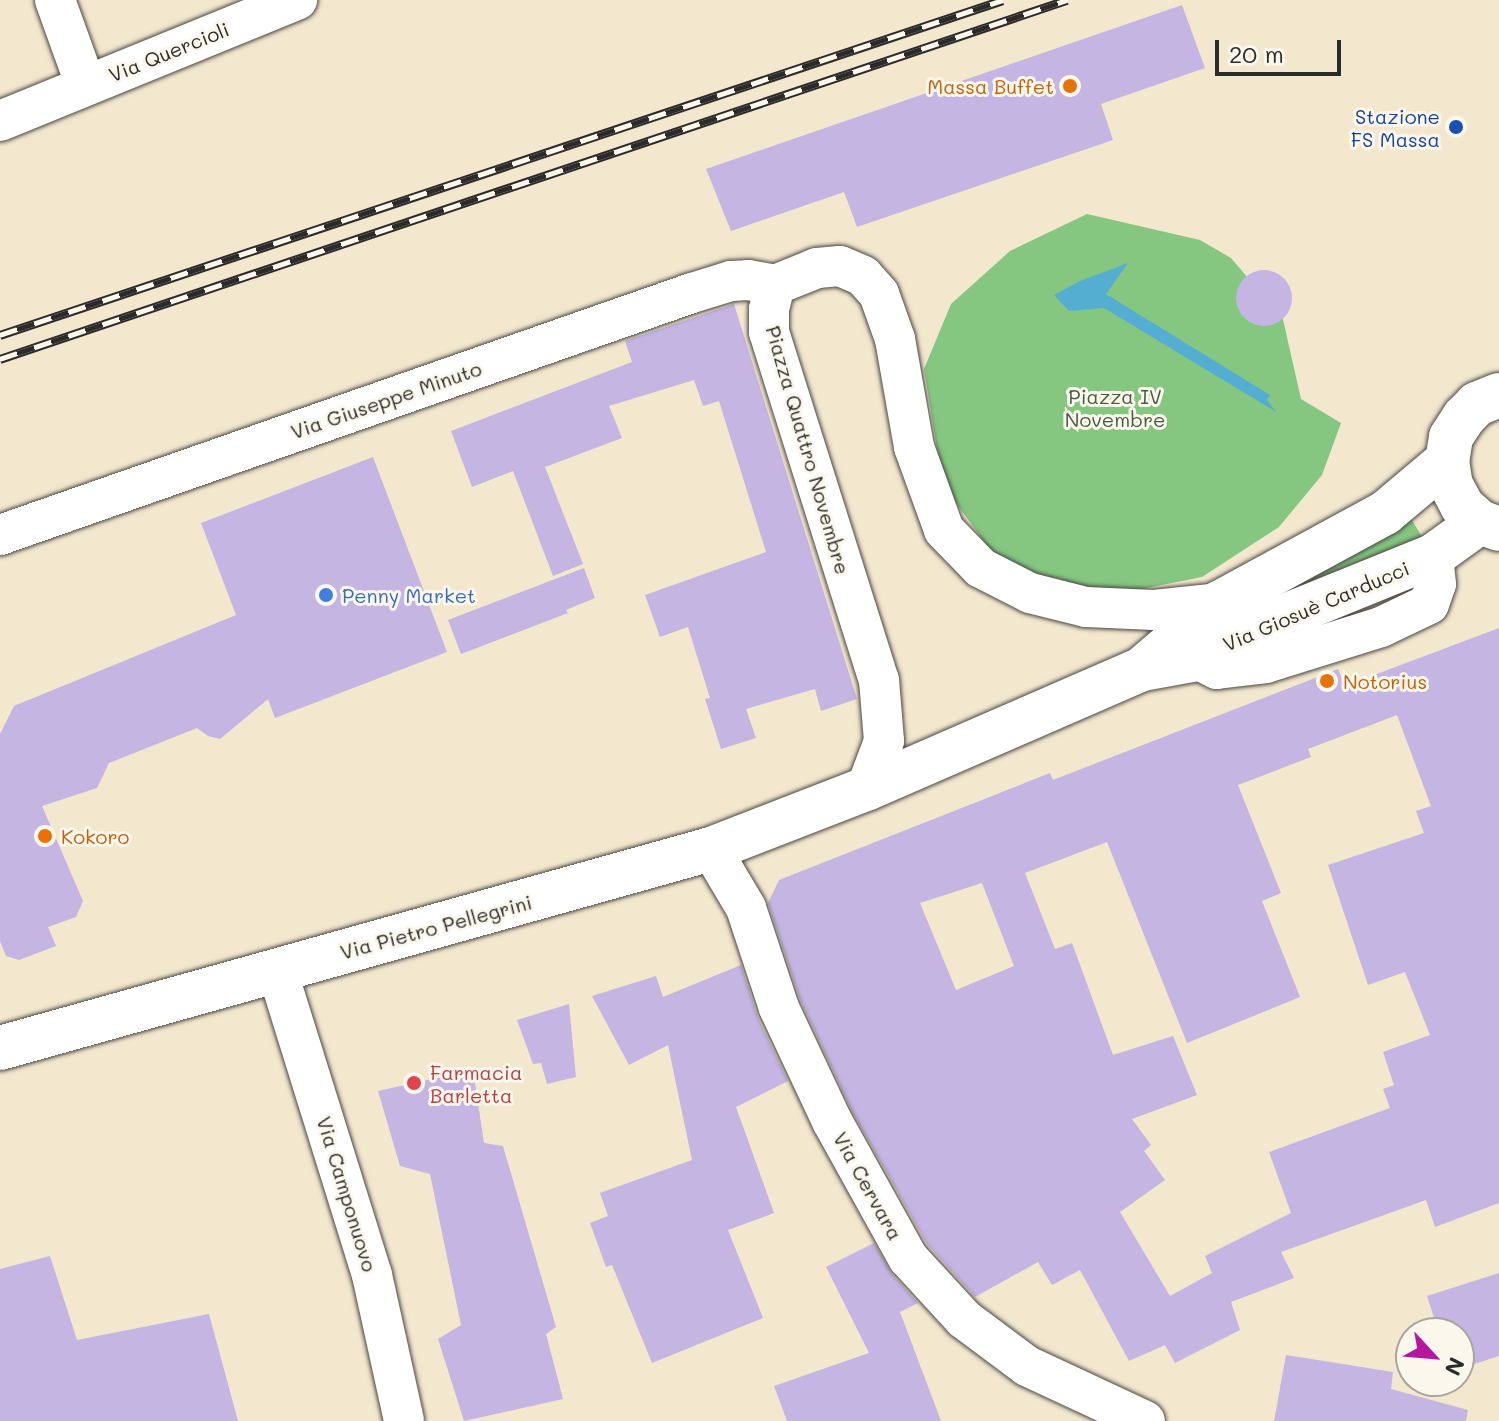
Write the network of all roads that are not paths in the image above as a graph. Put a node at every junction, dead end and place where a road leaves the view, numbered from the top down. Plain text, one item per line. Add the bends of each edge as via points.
1 (55, 0) edge
2 (297, 0) edge
3 (86, 86) junction
4 (0, 121) edge
5 (775, 285) junction
6 (1499, 395) edge
7 (1447, 461) junction
8 (1490, 525) edge
9 (0, 535) edge
10 (1219, 603) junction
11 (1142, 669) junction
12 (866, 789) junction
13 (711, 849) junction
14 (277, 970) junction
15 (0, 1048) edge
16 (404, 1421) edge
17 (1145, 1421) edge

1 - 3 street, Via Quercioli
2 - 3 street, Via Quercioli
3 - 4 street, Via Quercioli
5 - 9 street, Via Giuseppe Minuto via 731,281 692,293
5 - 10 street via 817,268 840,266 863,276 879,294 895,339 914,447 944,530 981,568 1030,593 1086,607 1154,610
5 - 12 street, Piazza Quattro Novembre via 769,332 879,680 884,741
6 - 7 main road via 1477,404 1464,417 1451,437
7 - 8 main road via 1462,506
7 - 10 main road, Via Giosuè Carducci via 1385,513
8 - 11 main road, Via Giosuè Carducci via 1433,556 1258,627 1197,659
10 - 11 main road, Via Giosuè Carducci
11 - 12 main road, Via Giosuè Carducci
12 - 13 main road, Via Pietro Pellegrini
13 - 14 main road, Via Pietro Pellegrini
13 - 17 street, Via Cervara via 746,908 779,1008 832,1121 908,1258 964,1319 1027,1366
14 - 15 main road, Via Pietro Pellegrini
14 - 16 street, Via Camponuovo via 372,1275

